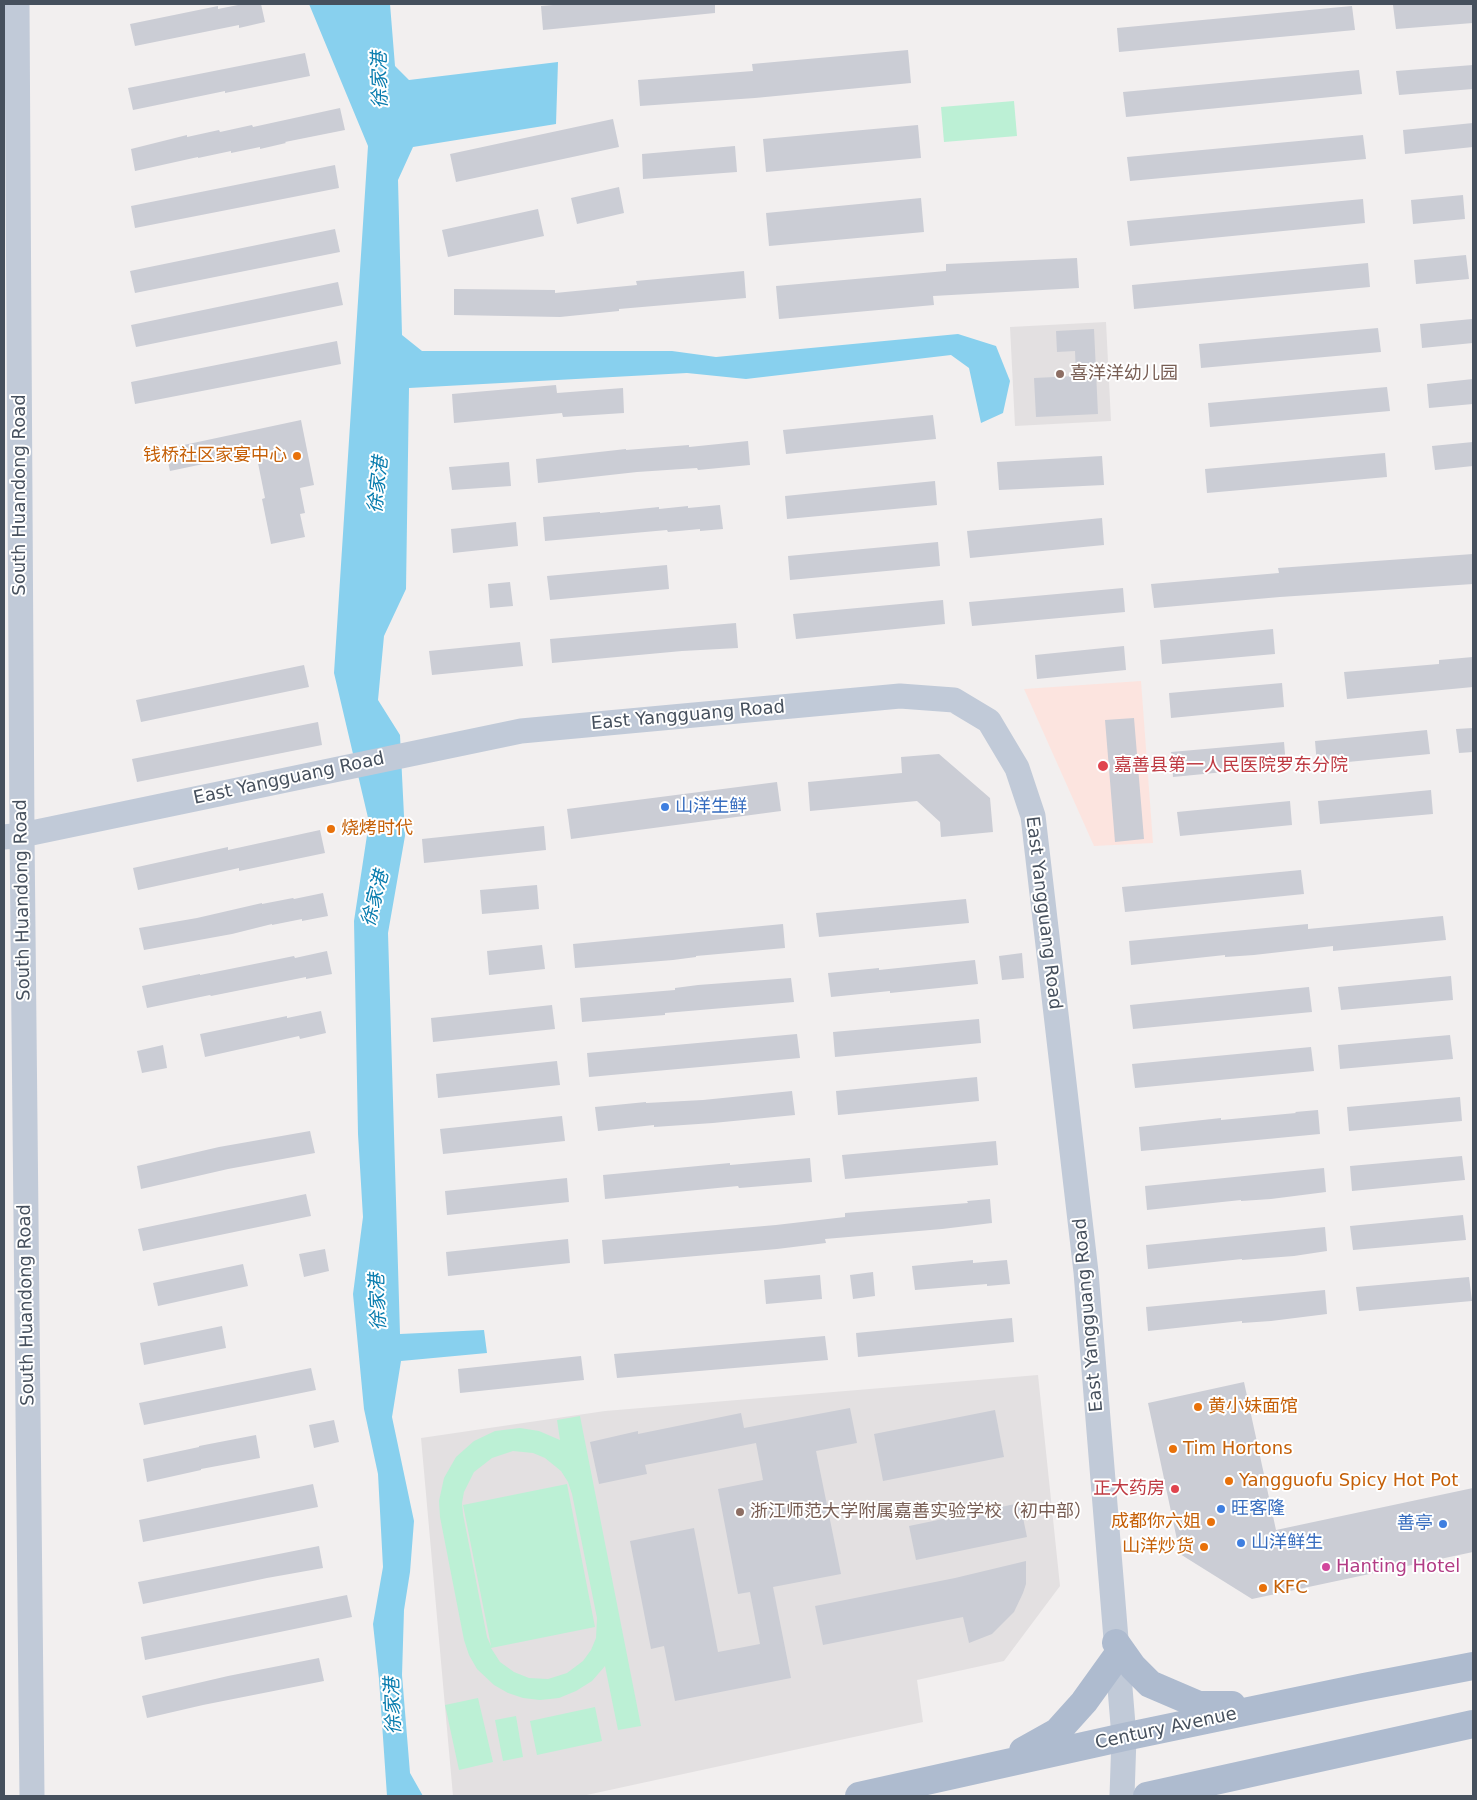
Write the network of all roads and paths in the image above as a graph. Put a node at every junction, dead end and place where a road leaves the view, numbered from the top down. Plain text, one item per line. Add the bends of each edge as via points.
1 (17, 4) edge
2 (10, 840) edge
3 (1117, 1650) junction
4 (1473, 1666) edge
5 (1364, 1687) junction
6 (1473, 1724) edge
7 (1124, 1738) junction
8 (996, 1766) junction
9 (1273, 1767) junction
10 (32, 1796) edge
11 (859, 1796) edge
12 (1122, 1796) edge
13 (1147, 1796) edge
14 (1240, 1796) edge

1 - 2 street, South Huandong Road
2 - 3 street, East Yangguang Road via 521,731 900,696 954,700 989,721 1017,768 1033,816 1086,1272
2 - 10 street, South Huandong Road
3 - 5 main road via 1150,1684 1199,1705 1238,1705 1333,1684
3 - 7 street, East Yangguang Road
3 - 8 main road via 1084,1702 1057,1732
4 - 5 main road, Century Avenue
5 - 7 main road, Century Avenue
6 - 9 main road
7 - 8 main road, Century Avenue
7 - 12 street, East Yangguang Road
8 - 11 main road, Century Avenue
9 - 13 main road
9 - 14 main road

